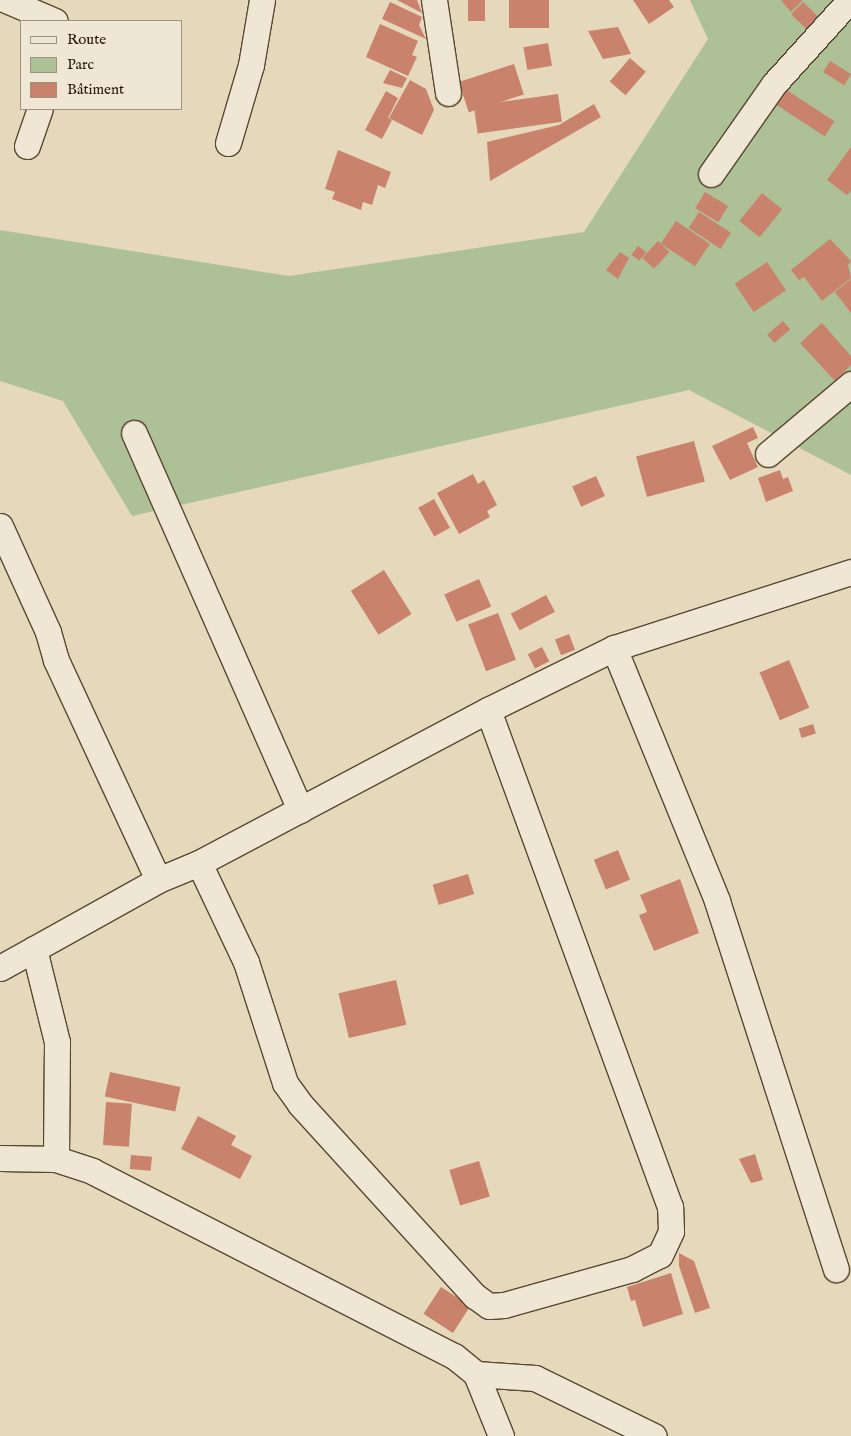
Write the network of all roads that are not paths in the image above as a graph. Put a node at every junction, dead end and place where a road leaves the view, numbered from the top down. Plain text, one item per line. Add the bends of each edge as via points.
1 (6, 0) edge
2 (262, 0) edge
3 (434, 0) edge
4 (850, 0) edge
5 (53, 20) edge
6 (448, 93) dead end
7 (40, 110) edge
8 (228, 144) dead end
9 (27, 146) dead end
10 (711, 174) dead end
11 (851, 384) edge
12 (134, 433) dead end
13 (768, 454) dead end
14 (0, 526) edge
15 (851, 572) edge
16 (614, 648) junction
17 (488, 710) junction
18 (300, 810) junction
19 (199, 863) junction
20 (158, 880) junction
21 (34, 949) junction
22 (0, 968) edge
23 (0, 1158) edge
24 (56, 1159) junction
25 (836, 1269) dead end
26 (476, 1374) junction
27 (501, 1436) edge
28 (654, 1436) edge

1 - 5 street
2 - 8 street via 251,65
3 - 6 street
4 - 10 street via 774,84
7 - 9 street
11 - 13 street
12 - 18 street
14 - 20 street via 48,632 56,660
15 - 16 street
16 - 17 street
16 - 25 street via 718,901
17 - 18 street
17 - 19 street via 670,1207 671,1231 660,1255 632,1269 504,1305 490,1306 476,1296 300,1104 285,1083 246,962
18 - 19 street
19 - 20 street
20 - 21 street
21 - 22 street
21 - 24 street via 56,1042
23 - 24 street
24 - 26 street via 92,1172 445,1351
26 - 27 street
26 - 28 street via 536,1378

